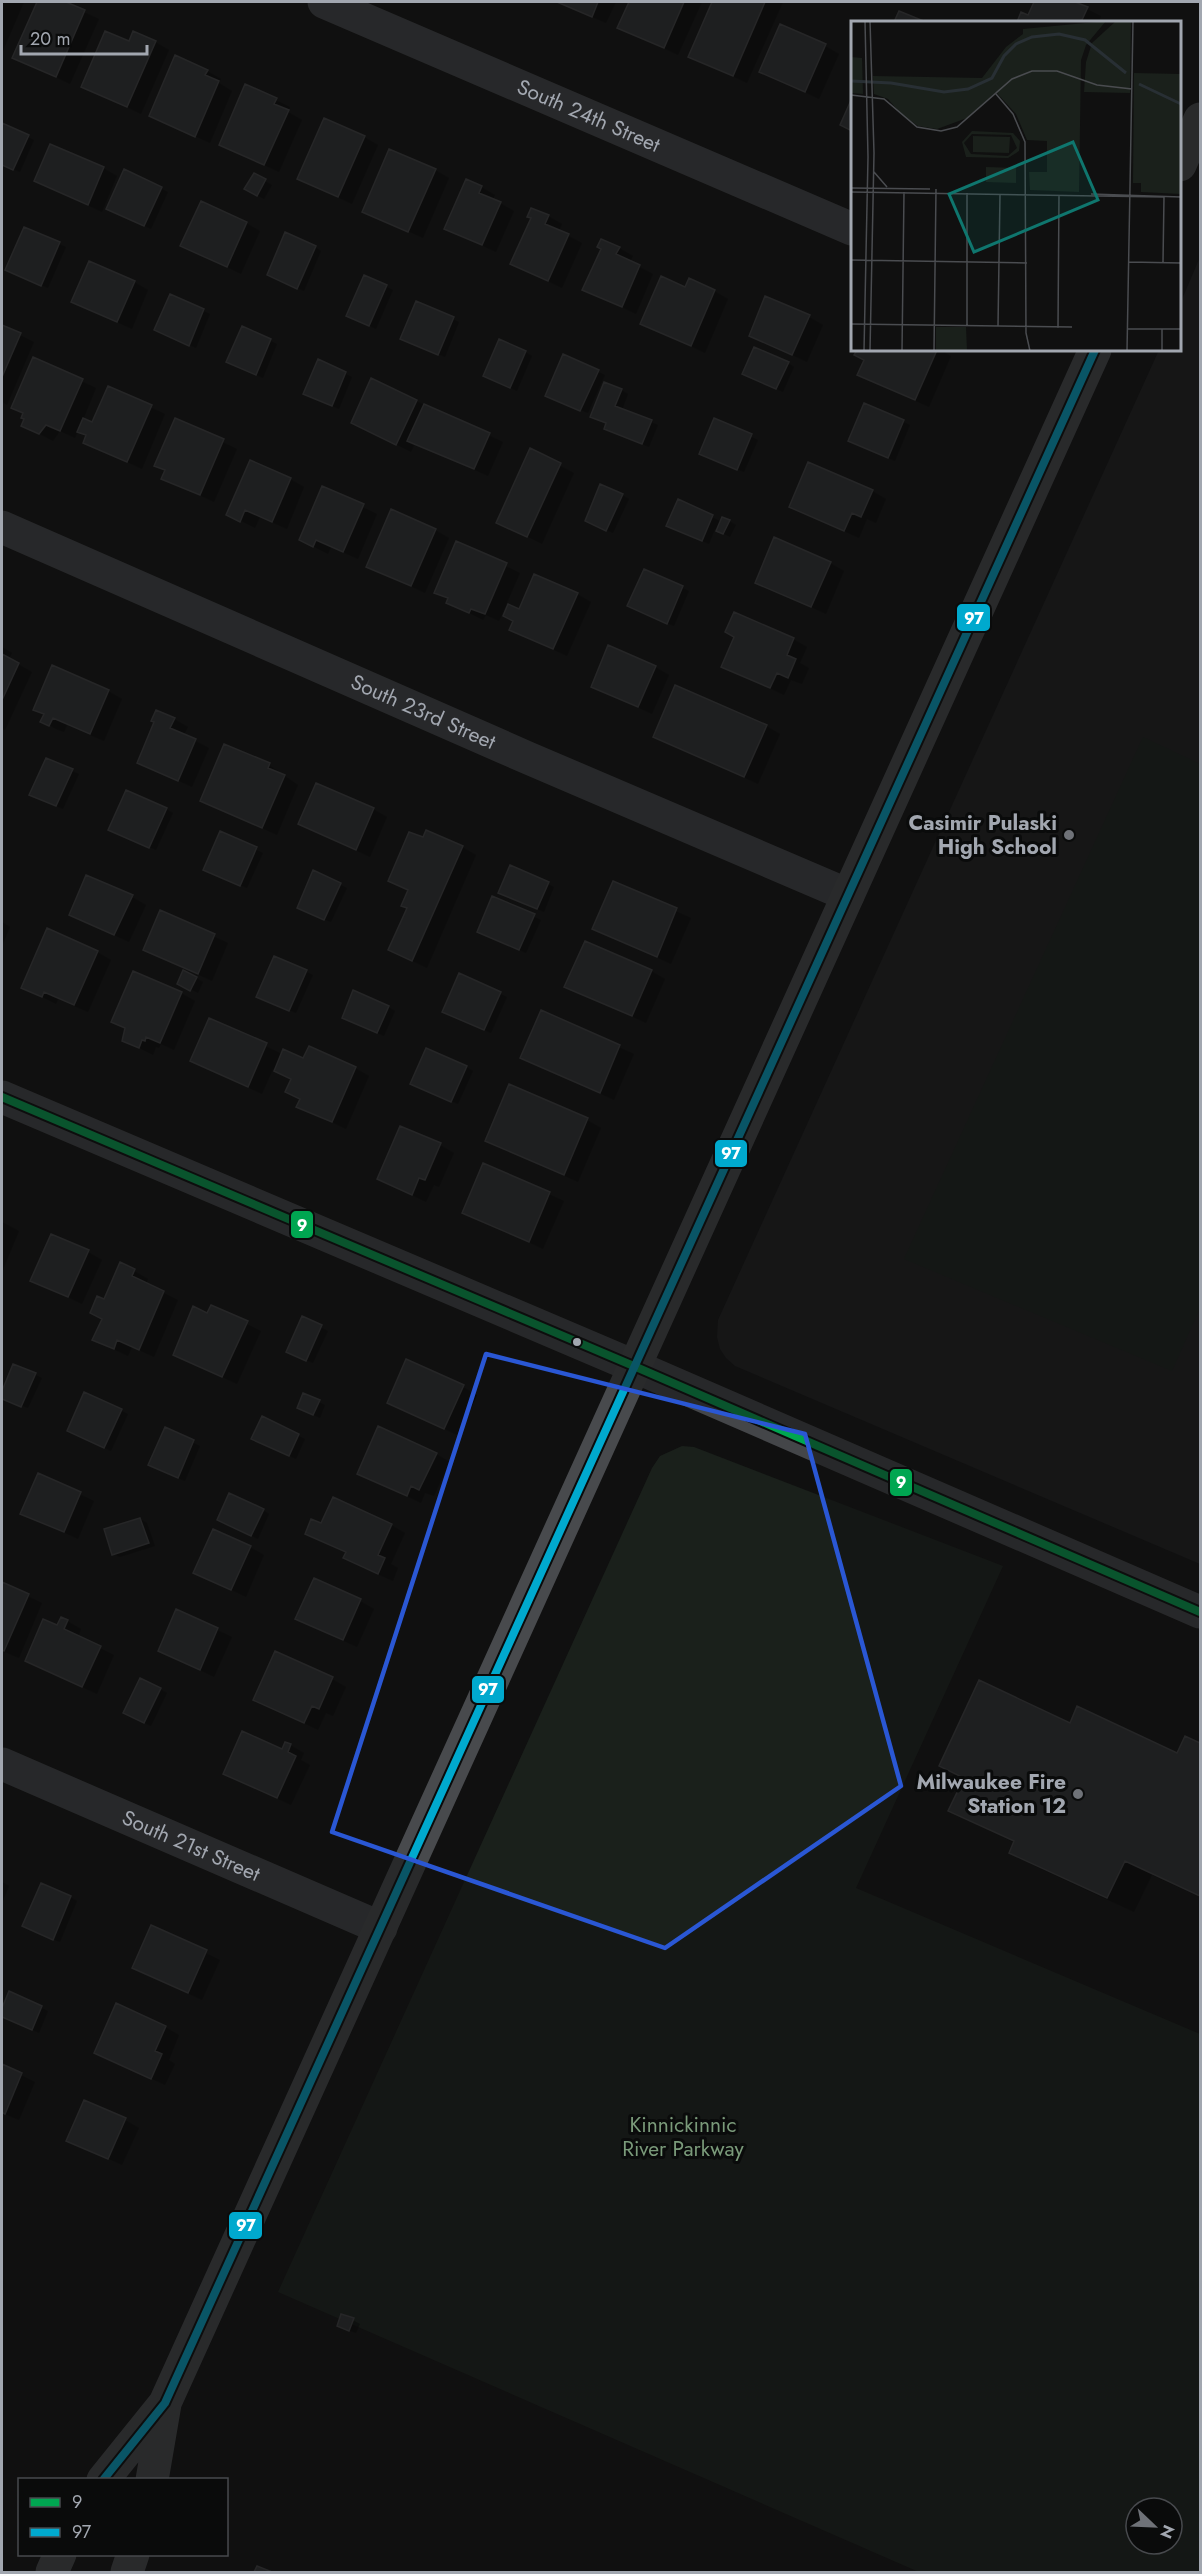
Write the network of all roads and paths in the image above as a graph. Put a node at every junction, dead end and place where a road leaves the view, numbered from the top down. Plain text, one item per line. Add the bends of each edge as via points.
1 (324, 2) edge
2 (1200, 119) edge
3 (1181, 161) edge
4 (851, 229) edge
5 (1095, 351) edge
6 (2, 527) edge
7 (848, 895) junction
8 (2, 1097) edge
9 (636, 1367) junction
10 (1200, 1612) edge
11 (2, 1764) edge
12 (381, 1928) junction
13 (165, 2403) junction
14 (105, 2478) edge
15 (152, 2478) edge
16 (59, 2556) edge
17 (132, 2556) edge
18 (51, 2572) edge
19 (127, 2572) edge

1 - 4 street, South 24th Street
2 - 3 main road
5 - 7 main road
6 - 7 street, South 23rd Street
7 - 9 main road
8 - 9 street
9 - 10 street
9 - 12 main road
11 - 12 street, South 21st Street
12 - 13 main road
13 - 14 main road
13 - 15 main road
16 - 18 main road
17 - 19 main road

